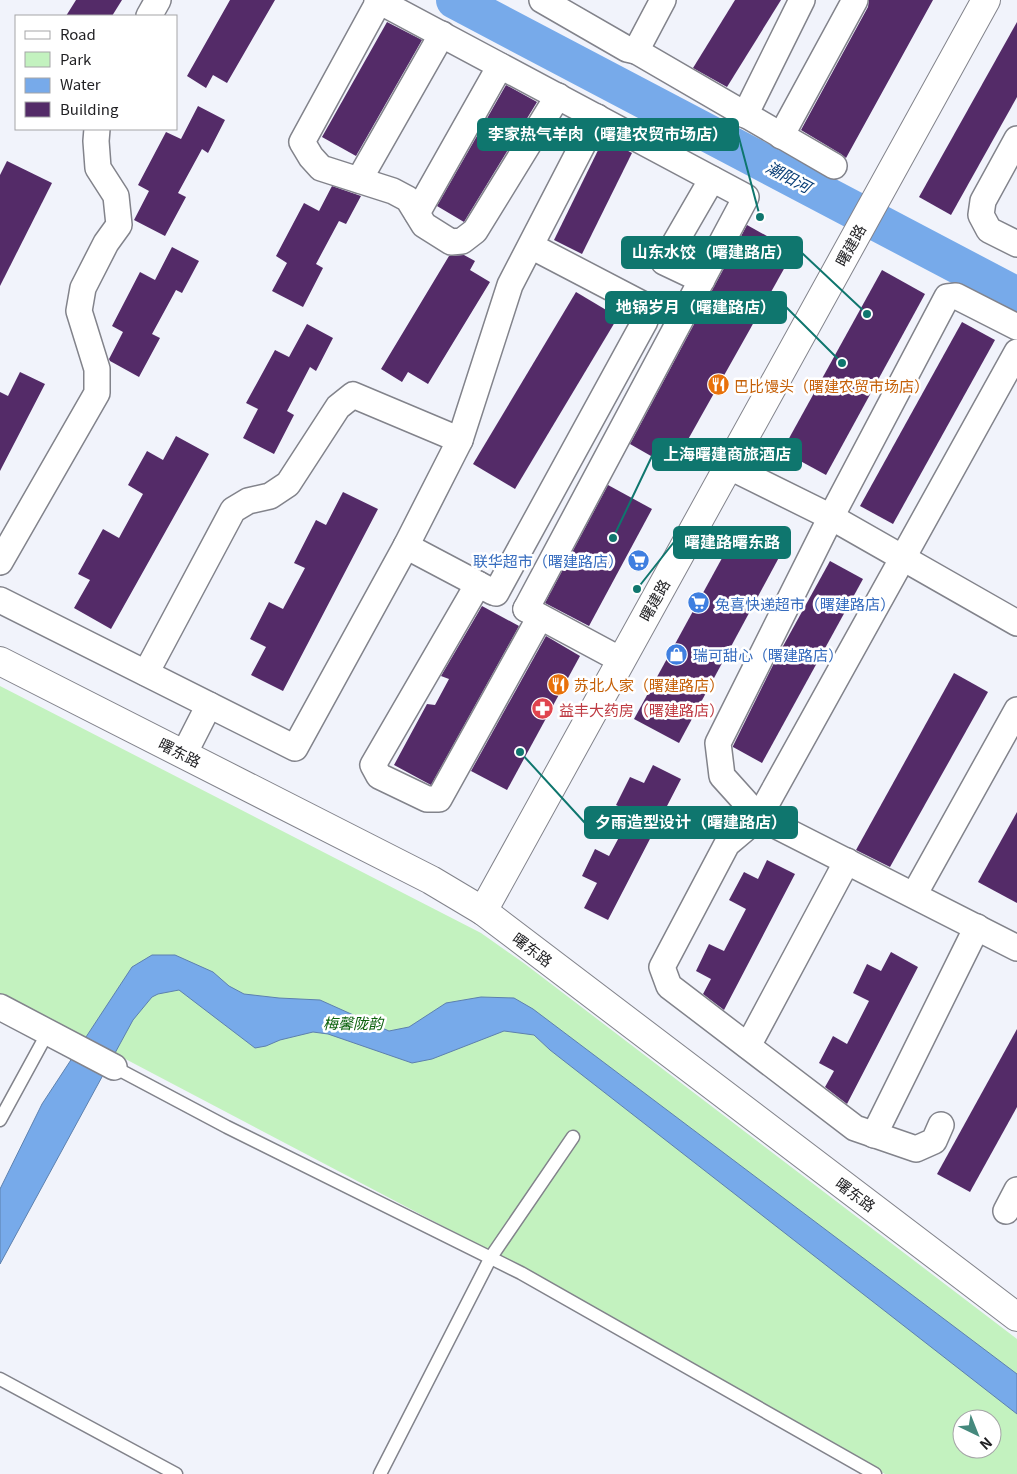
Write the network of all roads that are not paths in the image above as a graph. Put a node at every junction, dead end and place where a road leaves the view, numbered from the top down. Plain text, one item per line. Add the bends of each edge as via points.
1 (158, 0) edge
2 (378, 0) edge
3 (542, 0) edge
4 (663, 0) edge
5 (802, 0) edge
6 (855, 0) edge
7 (986, 0) edge
8 (149, 15) edge
9 (442, 34) junction
10 (636, 51) junction
11 (500, 66) junction
12 (558, 96) junction
13 (745, 115) junction
14 (597, 117) junction
15 (97, 130) edge
16 (781, 136) junction
17 (1017, 139) edge
18 (834, 166) dead end
19 (712, 178) junction
20 (359, 180) junction
21 (417, 213) junction
22 (1017, 244) edge
23 (531, 246) junction
24 (702, 280) junction
25 (1017, 327) edge
26 (1017, 352) edge
27 (460, 440) junction
28 (728, 466) junction
29 (831, 517) junction
30 (406, 546) junction
31 (902, 558) junction
32 (0, 562) edge
33 (487, 589) junction
34 (0, 600) edge
35 (533, 613) junction
36 (1017, 623) edge
37 (621, 660) junction
38 (0, 661) edge
39 (146, 674) junction
40 (209, 705) junction
41 (1017, 710) edge
42 (184, 754) junction
43 (759, 817) junction
44 (847, 861) junction
45 (914, 895) junction
46 (483, 910) junction
47 (977, 928) junction
48 (1017, 948) edge
49 (0, 1006) edge
50 (48, 1032) junction
51 (748, 1046) junction
52 (114, 1067) joint
53 (0, 1120) edge
54 (941, 1125) dead end
55 (874, 1135) junction
56 (573, 1137) dead end
57 (491, 1257) junction
58 (1017, 1317) edge
59 (0, 1379) edge
60 (176, 1474) edge
61 (380, 1474) edge
62 (875, 1474) edge

1 - 8 street
2 - 9 street
2 - 20 street via 302,142 320,168
3 - 10 street via 627,49
4 - 10 street
5 - 13 street
6 - 16 street
7 - 28 street, 曙建路
9 - 11 street
9 - 20 street
10 - 13 street
11 - 12 street
11 - 21 street
12 - 14 street
12 - 21 street via 476,231 462,240 450,242 424,225
13 - 16 street
14 - 19 street
14 - 23 street
15 - 32 street via 98,168 116,196 119,225 83,288 79,311 97,369 97,393
16 - 18 street
17 - 22 street via 982,201 981,215 989,230
19 - 24 street via 746,197
19 - 24 street via 664,262
20 - 21 street via 408,199
23 - 27 street via 510,285
23 - 33 street via 644,305 645,321
24 - 35 street
25 - 29 street via 956,296 947,297
26 - 31 street
27 - 30 street
27 - 39 street via 354,395 338,407 288,484 270,496 248,501 233,510
28 - 29 street
28 - 37 street, 曙建路
29 - 31 street
29 - 43 street via 718,743 722,776
30 - 33 street
30 - 40 street via 295,748
31 - 36 street
31 - 43 street
33 - 35 street
33 - 35 street via 373,765 379,776 427,799 439,799
34 - 39 street
35 - 37 street
37 - 46 street, 曙建路
38 - 42 street, 曙东路
39 - 40 street
40 - 42 street
41 - 45 street
42 - 46 street, 曙东路 via 431,880
43 - 44 street
43 - 51 street via 727,844 662,967 669,986
44 - 45 street
44 - 51 street
45 - 47 street
46 - 58 street, 曙东路
47 - 48 street
47 - 55 street
49 - 50 street
50 - 52 street
50 - 53 lane
51 - 55 street via 855,1128
52 - 57 lane via 227,1127
54 - 55 street via 934,1141 916,1149
56 - 57 lane
57 - 61 lane
57 - 62 lane
59 - 60 lane

